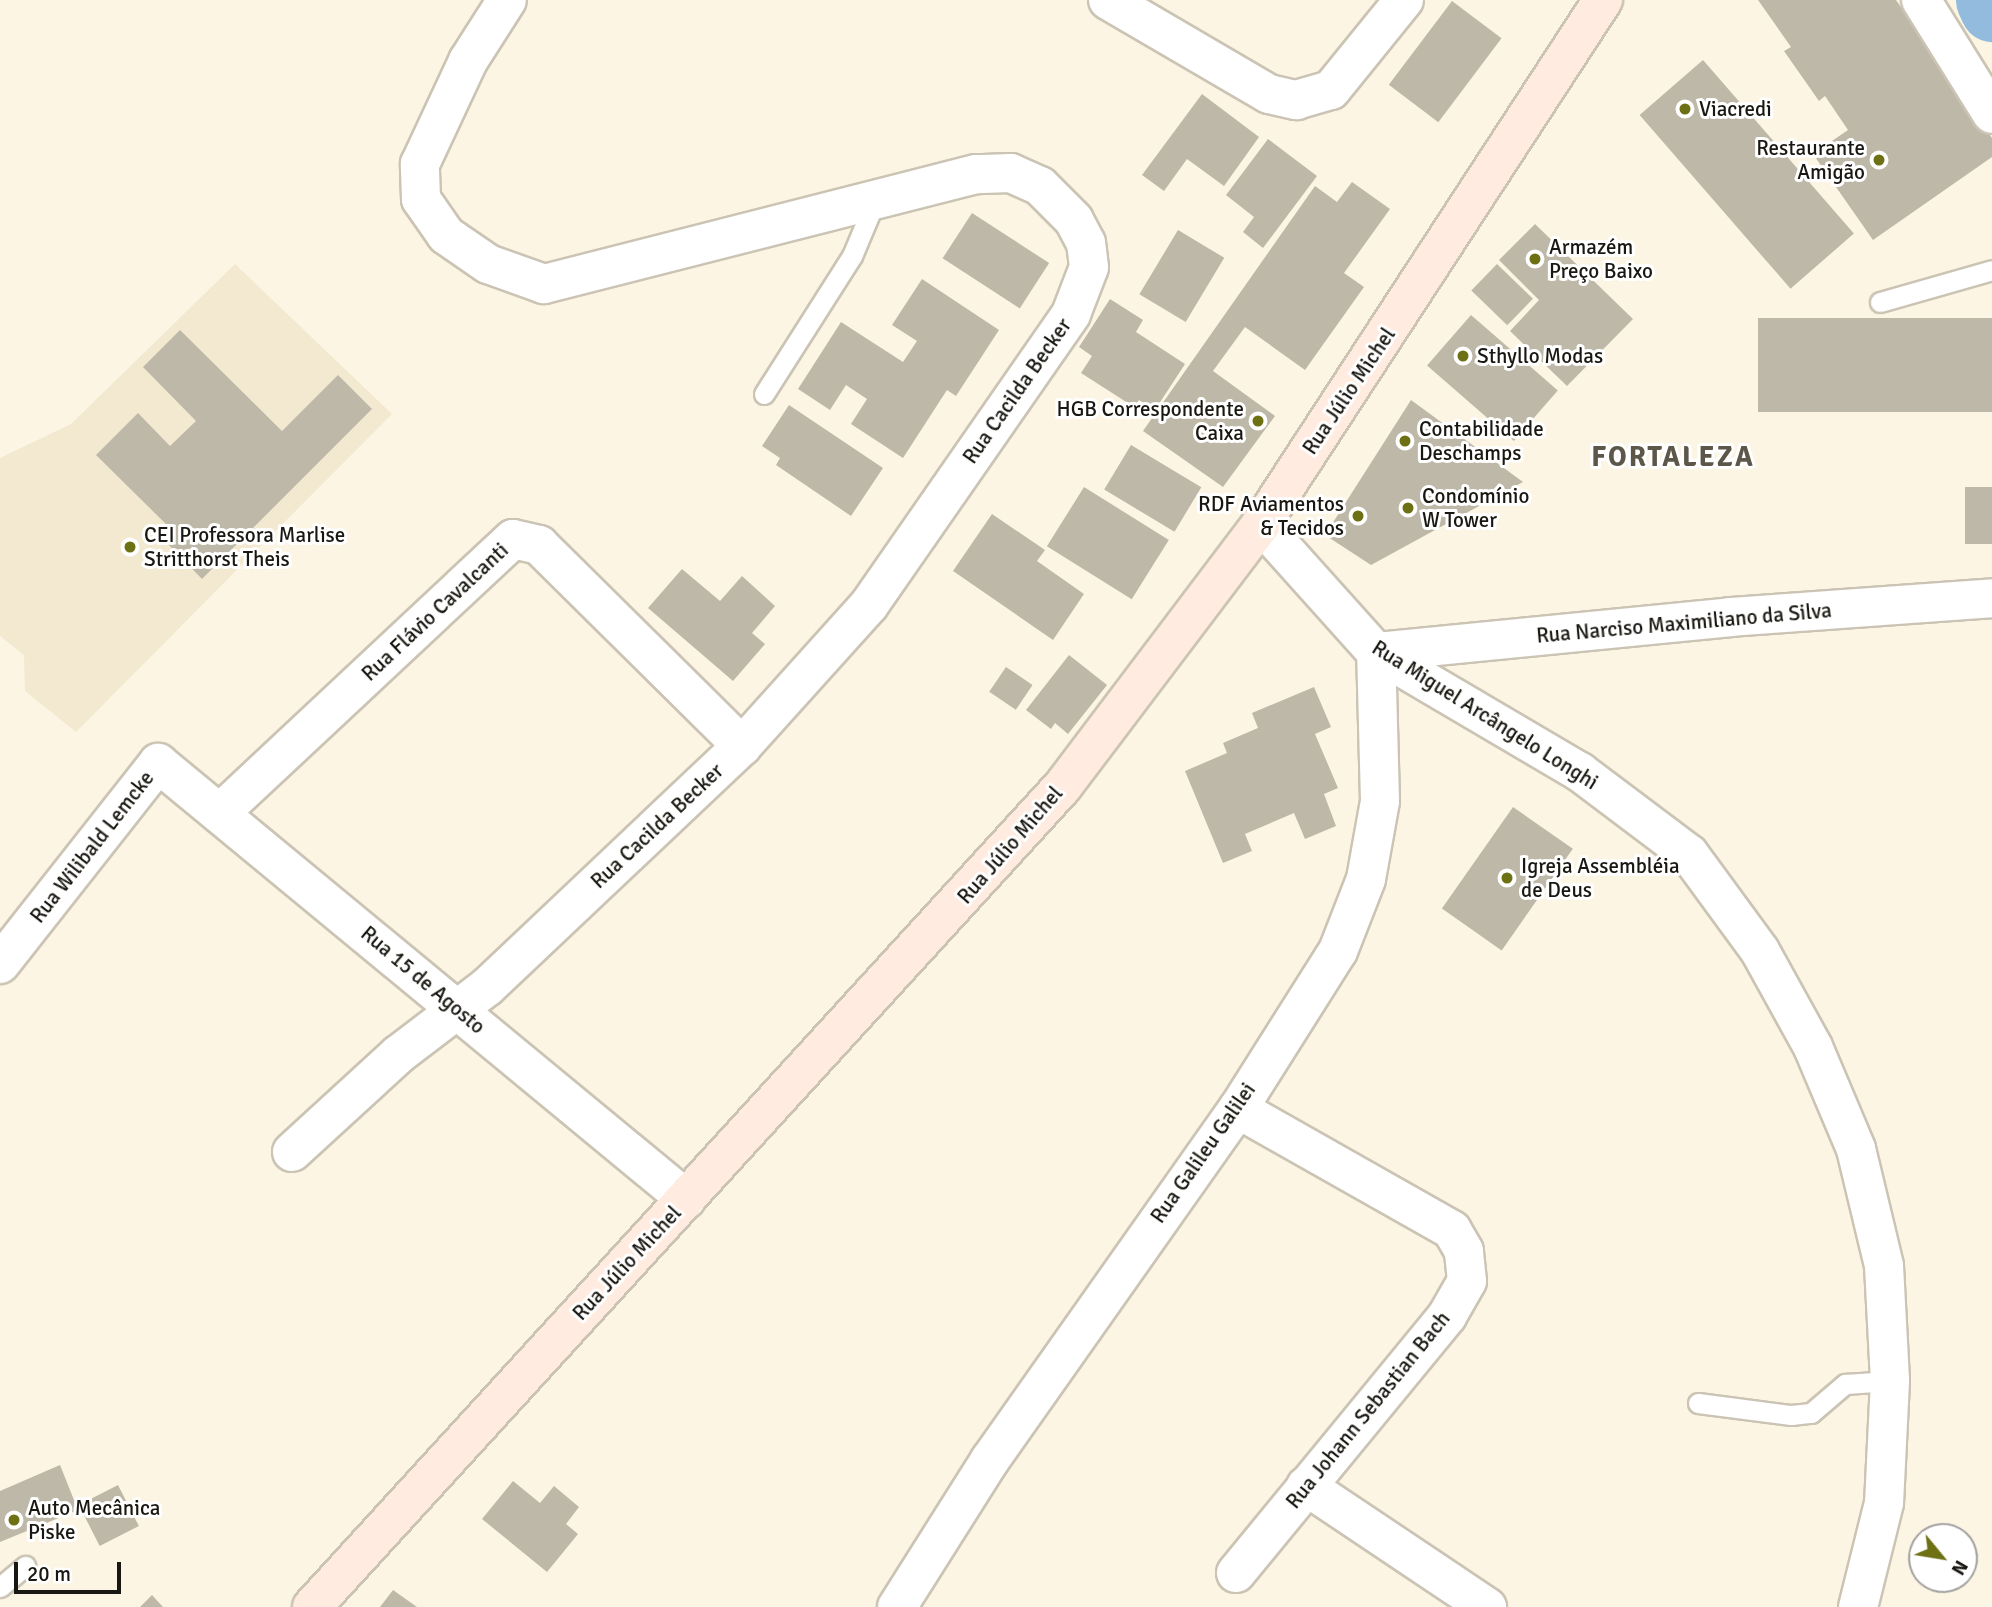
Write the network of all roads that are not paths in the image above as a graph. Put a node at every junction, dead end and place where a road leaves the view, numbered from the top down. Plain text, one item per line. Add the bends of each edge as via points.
1 (507, 0) edge
2 (1108, 0) edge
3 (1404, 0) edge
4 (1603, 0) edge
5 (1921, 0) edge
6 (1992, 114) edge
7 (876, 199) junction
8 (1992, 270) edge
9 (1880, 302) dead end
10 (764, 394) dead end
11 (1261, 524) junction
12 (1992, 598) edge
13 (1376, 652) junction
14 (742, 746) junction
15 (158, 763) joint
16 (220, 813) junction
17 (0, 964) edge
18 (458, 1009) junction
19 (1238, 1109) junction
20 (292, 1152) dead end
21 (686, 1199) junction
22 (1890, 1381) junction
23 (1698, 1403) dead end
24 (1306, 1486) junction
25 (25, 1566) dead end
26 (1236, 1573) dead end
27 (0, 1587) edge
28 (312, 1607) edge
29 (897, 1607) edge
30 (1486, 1607) edge
31 (1858, 1607) edge

1 - 7 street, Rua Cacilda Becker via 467,61 420,164 421,200 446,235 488,264 544,284
2 - 3 street via 1269,94 1296,100 1331,90
4 - 11 street, Rua Júlio Michel
5 - 6 street
7 - 10 lane via 852,256
7 - 14 street, Rua Cacilda Becker via 975,174 1011,173 1040,186 1074,220 1086,243 1089,267 1071,314 869,606
8 - 9 lane
11 - 13 street, Rua Miguel Arcângelo Longhi
11 - 21 street, Rua Júlio Michel via 1063,786
12 - 13 street, Rua Narciso Maximiliano da Silva via 1730,617
13 - 19 street, Rua Galileu Galilei via 1380,801 1366,879 1338,951
13 - 22 street, Rua Miguel Arcângelo Longhi via 1580,772 1689,854 1760,951 1813,1047 1856,1149 1884,1266
14 - 16 street, Rua Flávio Cavalcanti via 539,545 513,538
14 - 18 street, Rua Cacilda Becker via 487,987
15 - 16 street, Rua 15 de Agosto
15 - 17 street, Rua Wilibald Lemcke
16 - 18 street, Rua 15 de Agosto
18 - 20 street, Rua Cacilda Becker via 399,1054
18 - 21 street, Rua 15 de Agosto
19 - 24 street, Rua Johann Sebastian Bach via 1452,1230 1464,1251 1467,1281 1447,1316
19 - 29 street, Rua Galileu Galilei via 990,1460
21 - 28 street, Rua Júlio Michel
22 - 23 lane via 1844,1384 1811,1413 1791,1415
22 - 31 street, Rua Miguel Arcângelo Longhi via 1884,1503
24 - 26 street, Rua Johann Sebastian Bach
24 - 30 street
25 - 27 lane

